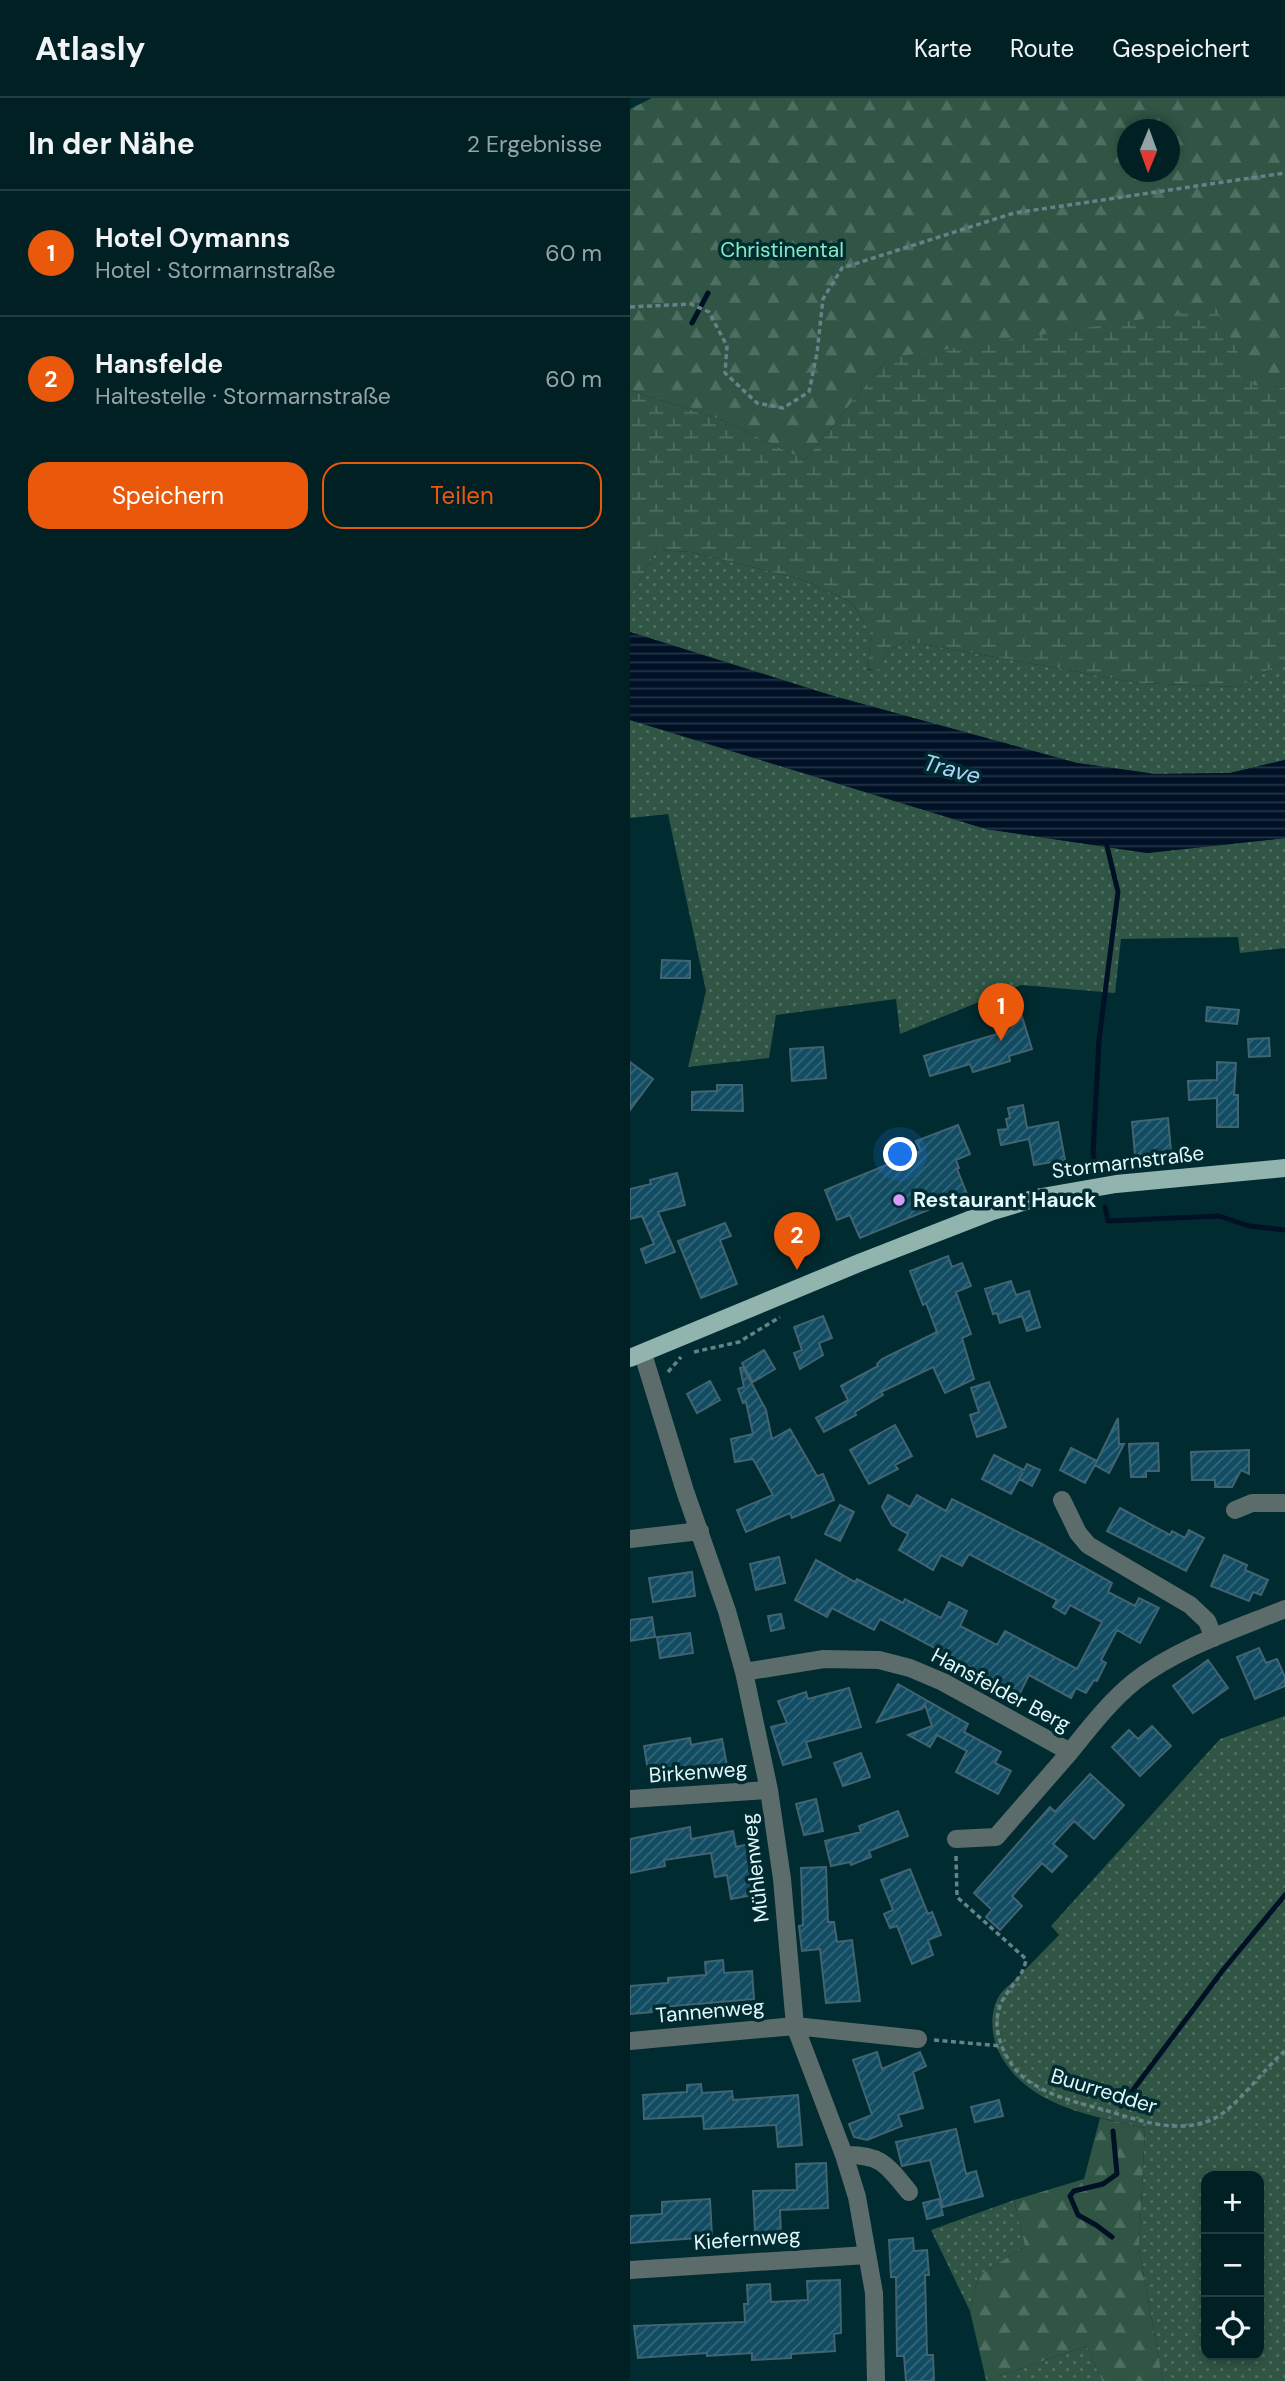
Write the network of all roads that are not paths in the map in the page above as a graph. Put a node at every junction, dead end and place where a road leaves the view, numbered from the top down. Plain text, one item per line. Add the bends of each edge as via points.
1 (1285, 1168) edge
2 (636, 1356) edge
3 (1062, 1500) dead end
4 (1285, 1503) edge
5 (1235, 1510) dead end
6 (699, 1531) junction
7 (630, 1539) edge
8 (1285, 1609) edge
9 (1214, 1638) junction
10 (744, 1672) junction
11 (1070, 1752) junction
12 (769, 1790) junction
13 (630, 1799) edge
14 (956, 1839) road end
15 (795, 2026) junction
16 (918, 2039) road end
17 (630, 2041) edge
18 (844, 2155) junction
19 (909, 2192) dead end
20 (867, 2255) junction
21 (630, 2270) edge
22 (876, 2381) edge

1 - 2 main road, Stormarnstraße via 1116,1184 1036,1198 859,1263
2 - 6 street, Mühlenweg via 650,1380
3 - 9 street via 1088,1545 1190,1605 1207,1621
4 - 5 street via 1252,1503
6 - 7 street
6 - 10 street, Mühlenweg
8 - 9 street, Hansfelder Berg
9 - 11 street, Hansfelder Berg via 1135,1681
10 - 11 street, Hansfelder Berg via 824,1659 879,1660 943,1682
10 - 12 street, Mühlenweg
11 - 14 street, Hansfelder Berg via 996,1837
12 - 13 street, Birkenweg
12 - 15 street, Mühlenweg
15 - 16 street, Tannenweg
15 - 17 street, Tannenweg
15 - 18 street, Mühlenweg
18 - 19 street via 878,2158
18 - 20 street, Mühlenweg
20 - 21 street, Kiefernweg
20 - 22 street, Mühlenweg via 874,2294

